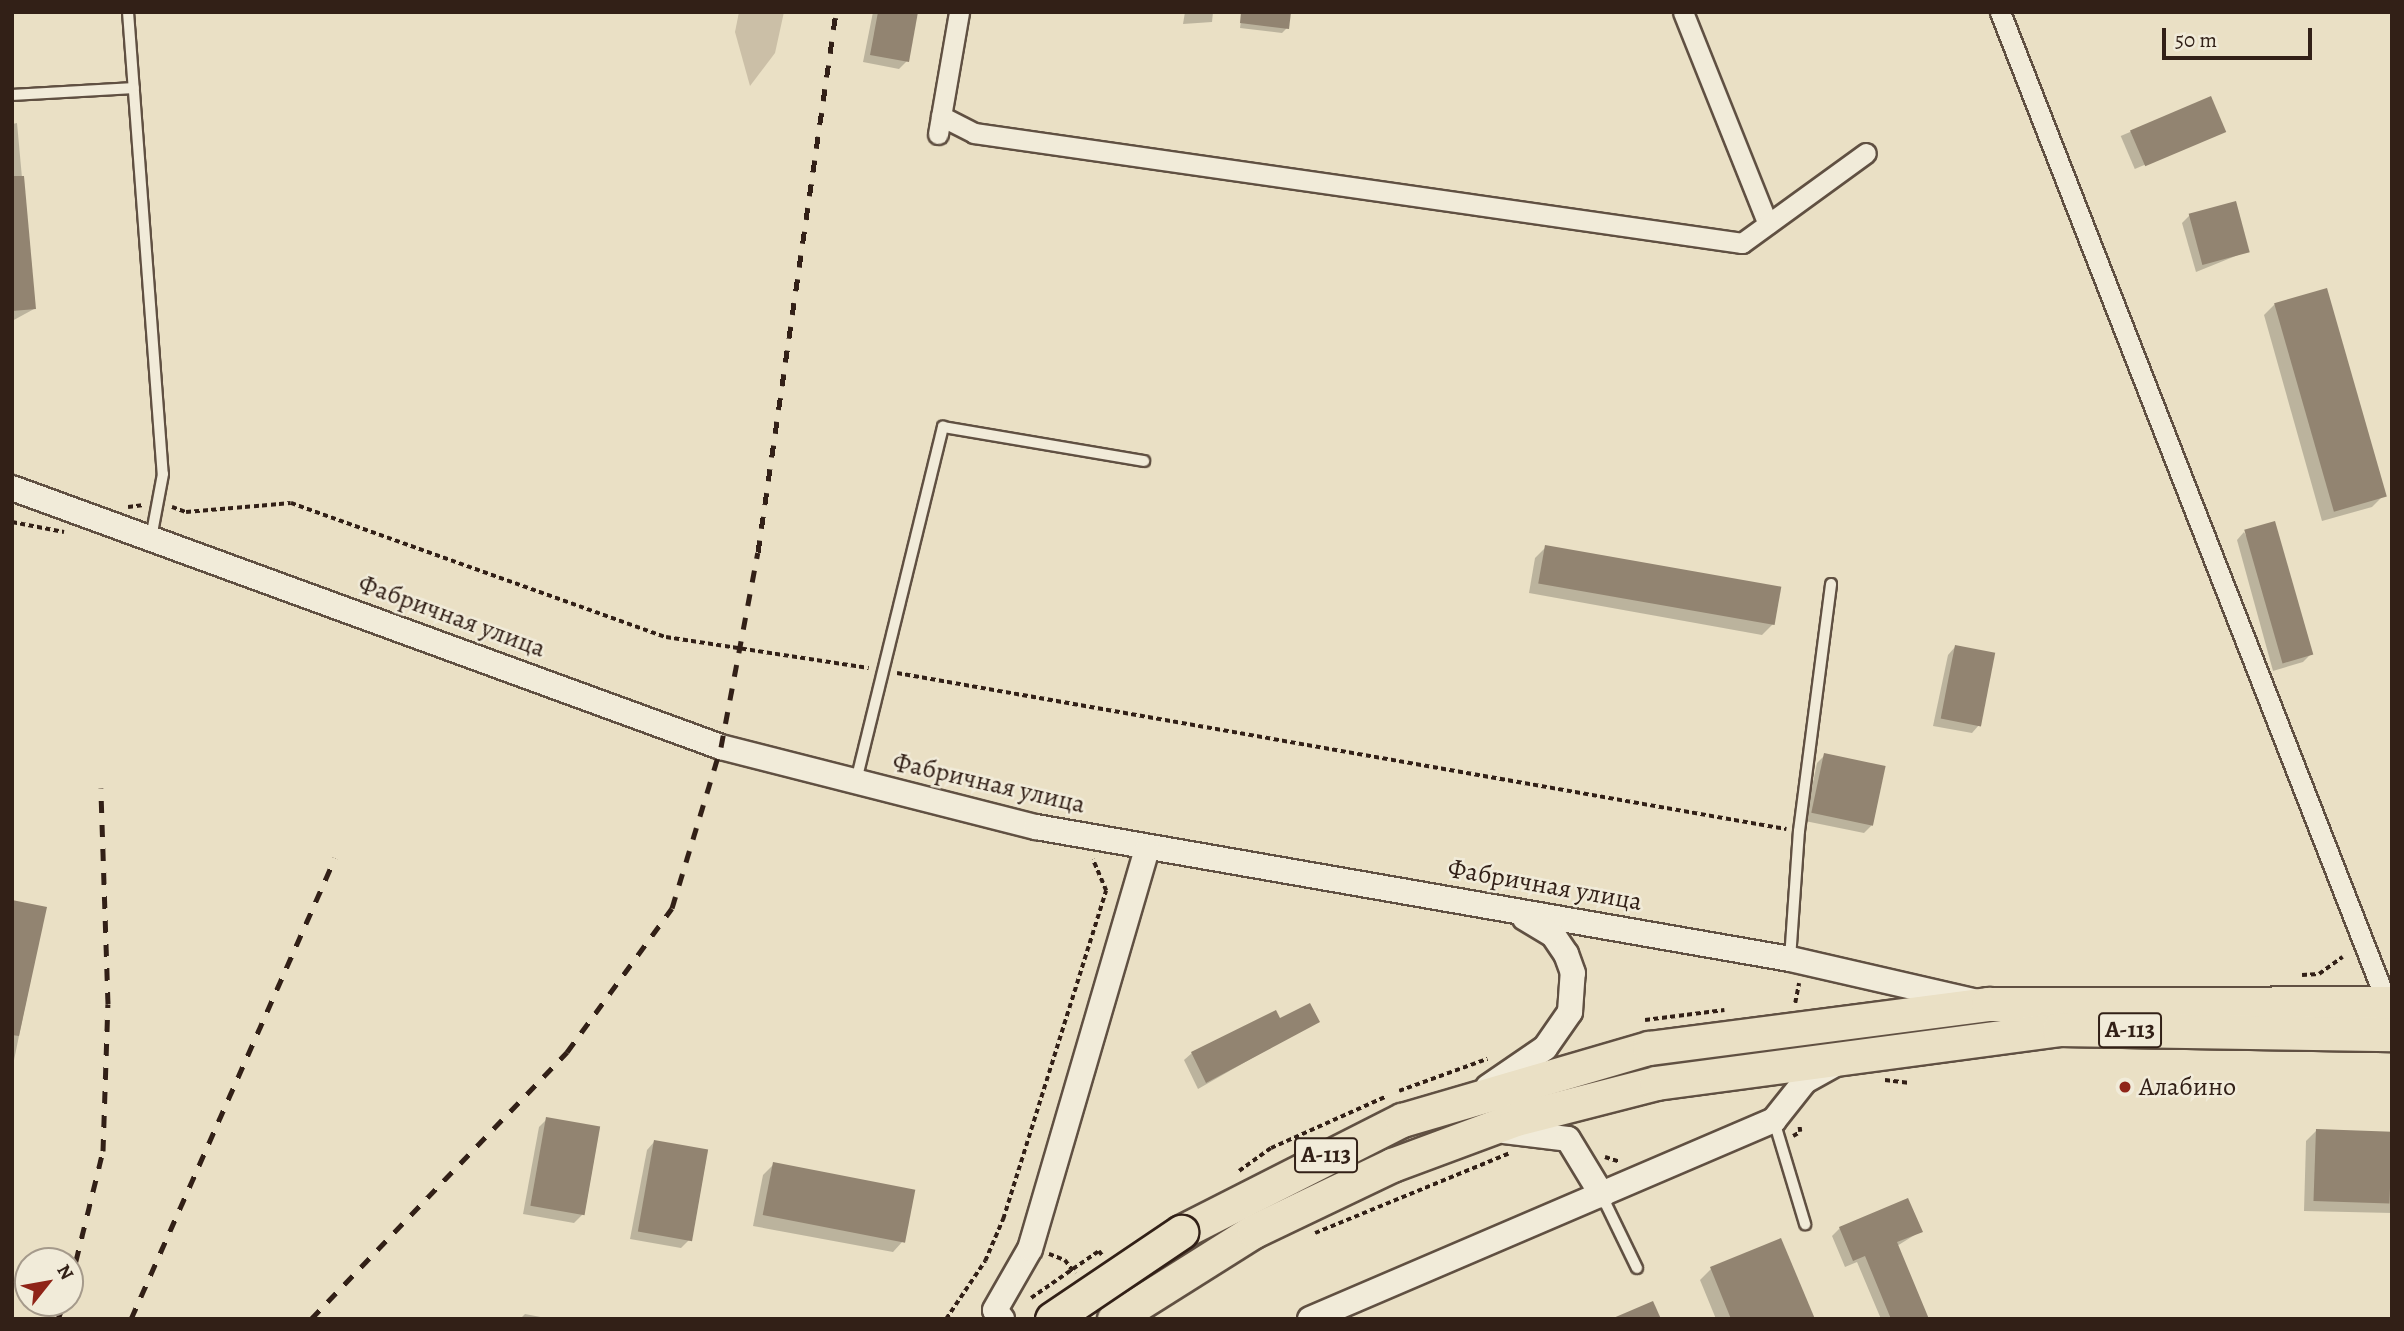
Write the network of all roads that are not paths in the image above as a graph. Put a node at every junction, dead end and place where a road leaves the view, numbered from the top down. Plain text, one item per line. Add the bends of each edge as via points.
1 (128, 12) edge
2 (959, 12) edge
3 (1683, 12) edge
4 (2000, 12) edge
5 (134, 88) junction
6 (12, 95) edge
7 (1866, 153) dead end
8 (1768, 224) junction
9 (1144, 461) dead end
10 (12, 488) edge
11 (151, 538) junction
12 (1831, 584) dead end
13 (856, 781) junction
14 (1147, 849) junction
15 (1502, 908) junction
16 (1795, 967) junction
17 (1988, 1004) junction
18 (2390, 1013) edge
19 (1870, 1051) junction
20 (1478, 1094) junction
21 (1774, 1120) junction
22 (1470, 1135) junction
23 (1602, 1195) junction
24 (1805, 1224) dead end
25 (1637, 1268) dead end
26 (1042, 1309) edge
27 (995, 1316) edge
28 (1114, 1319) edge
29 (1310, 1319) edge

1 - 5 lane
2 - 8 street via 940,125 1742,243
3 - 8 street
4 - 18 street
5 - 6 lane
5 - 11 lane via 163,474
7 - 8 street
9 - 13 lane via 943,427
10 - 11 street, Фабричная улица
11 - 13 street, Фабричная улица via 721,747
12 - 16 lane via 1798,831
13 - 14 street, Фабричная улица
14 - 15 street, Фабричная улица
14 - 27 street via 1030,1249
15 - 16 street, Фабричная улица
15 - 20 street via 1553,935 1566,954 1573,992 1562,1031
16 - 17 street, Фабричная улица
17 - 18 highway, А-113
17 - 20 highway, А-113 via 1724,1034
18 - 19 highway, А-113 via 2059,1029
19 - 21 street via 1819,1070
19 - 22 highway, А-113 via 1656,1083
20 - 26 highway, А-113, bridge via 1301,1167
21 - 23 street
21 - 24 lane
22 - 23 street via 1556,1133 1577,1149
22 - 28 highway, А-113 via 1317,1199 1199,1263
23 - 25 lane
23 - 29 street

